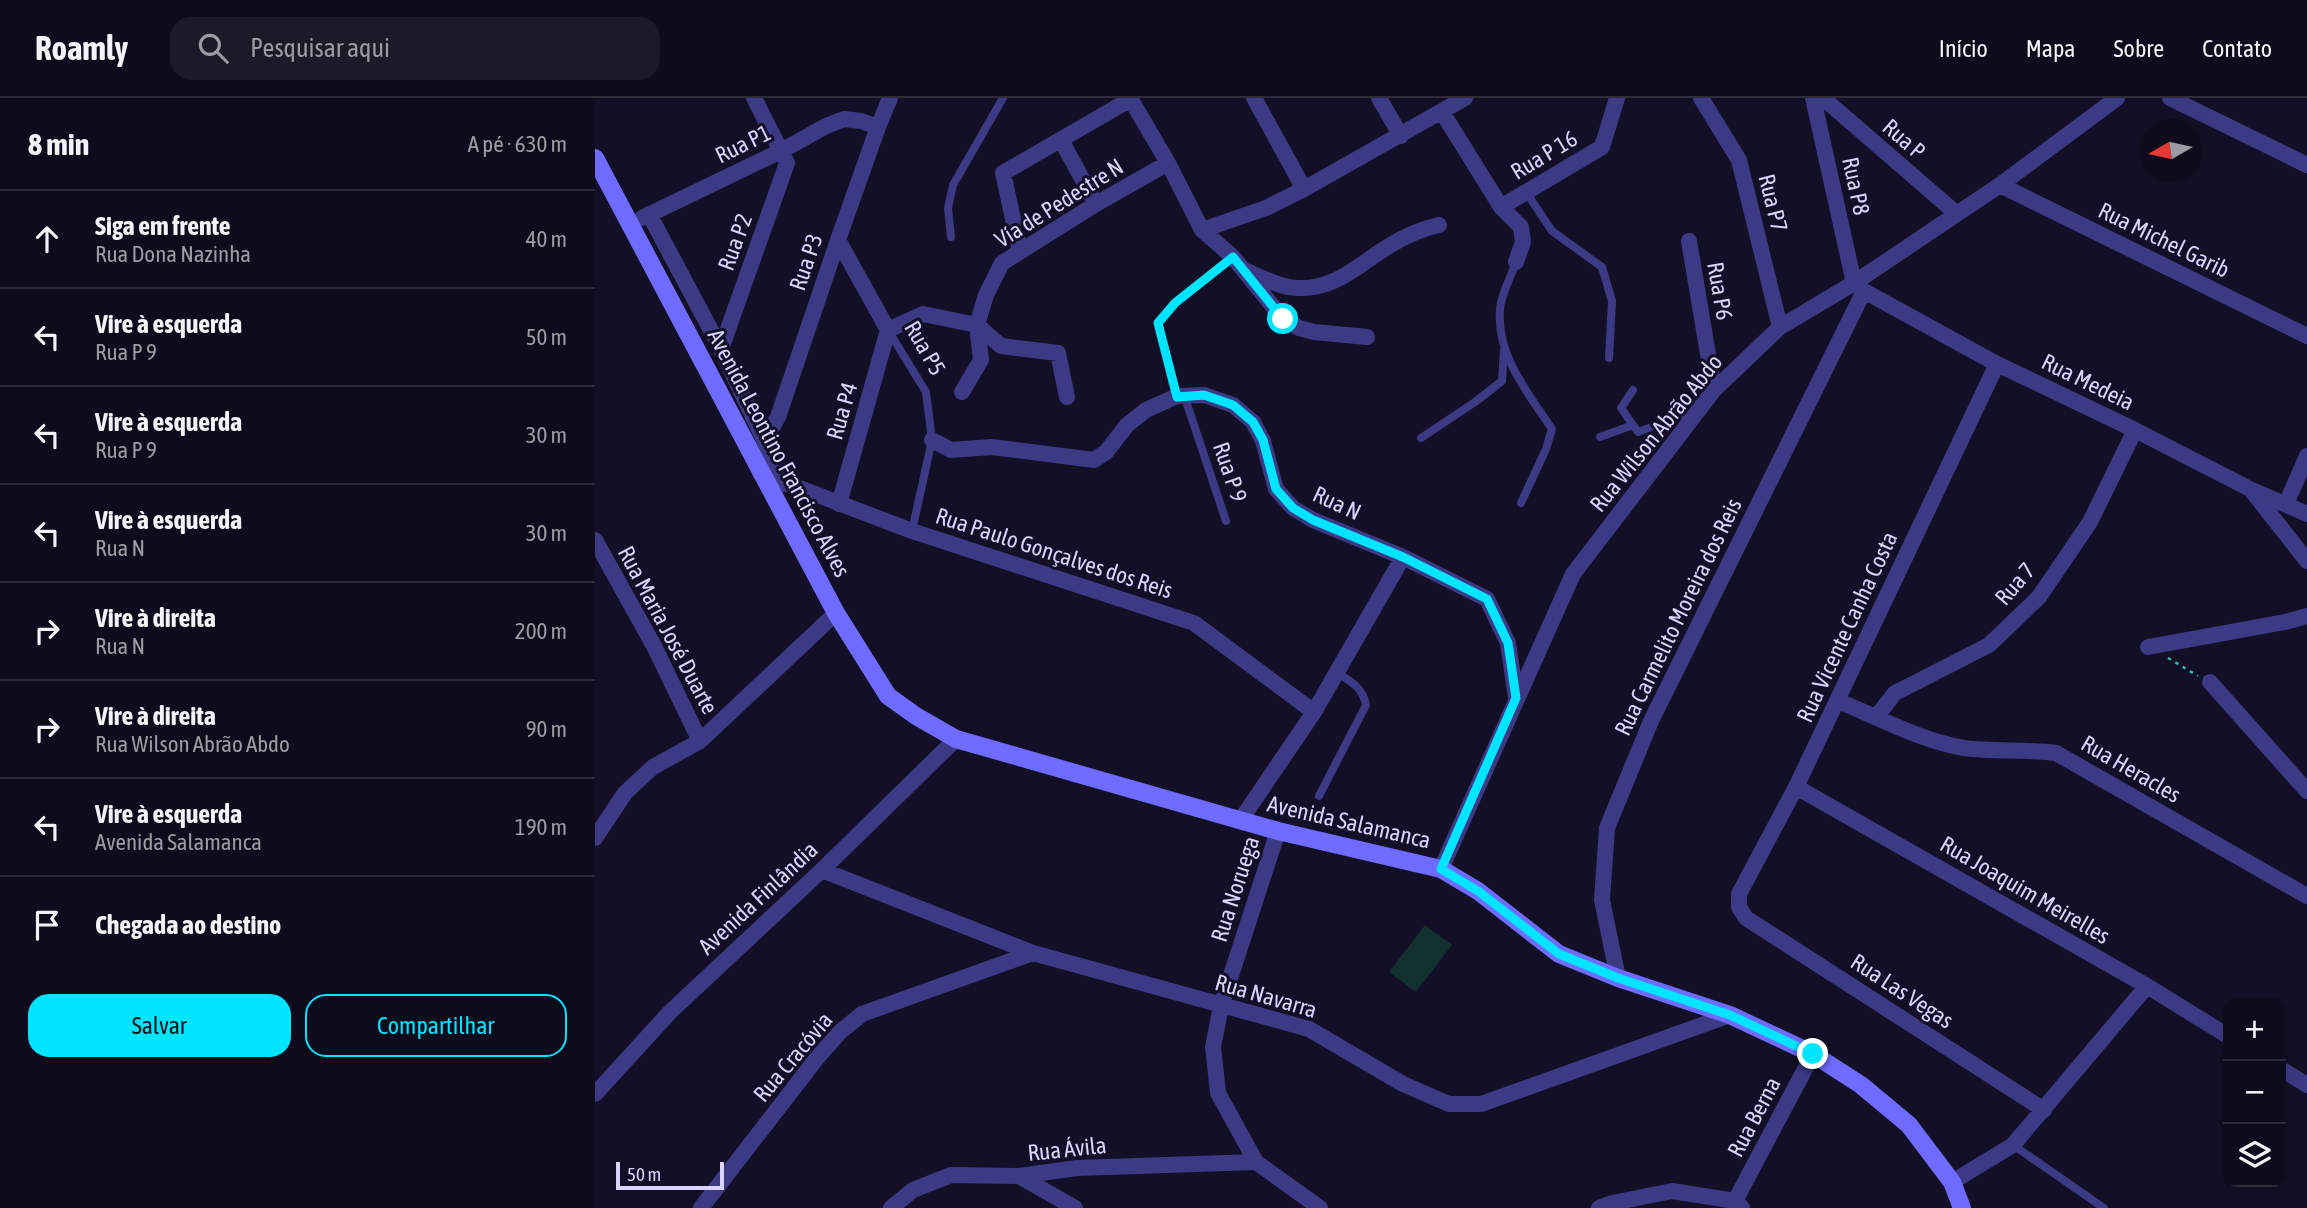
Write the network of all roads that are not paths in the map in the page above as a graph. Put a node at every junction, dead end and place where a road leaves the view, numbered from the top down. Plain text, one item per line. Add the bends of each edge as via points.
1 (754, 98) edge
2 (890, 98) edge
3 (1003, 98) edge
4 (1254, 98) edge
5 (1379, 98) edge
6 (1465, 98) edge
7 (1616, 98) edge
8 (1701, 98) edge
9 (1813, 98) edge
10 (1822, 98) edge
11 (2170, 98) edge
12 (1131, 99) edge
13 (2113, 99) edge
14 (1442, 112) junction
15 (878, 127) junction
16 (1401, 136) junction
17 (1061, 140) junction
18 (783, 150) junction
19 (595, 158) edge
20 (1168, 163) junction
21 (2307, 165) edge
22 (2000, 185) junction
23 (1304, 188) junction
24 (1526, 192) junction
25 (1096, 204) junction
26 (1501, 207) junction
27 (649, 214) junction
28 (1957, 214) junction
29 (630, 224) junction
30 (1439, 225) dead end
31 (1202, 230) junction
32 (951, 237) dead end
33 (838, 240) junction
34 (1689, 241) dead end
35 (1020, 251) junction
36 (1233, 257) junction
37 (1516, 262) joint
38 (1244, 271) junction
39 (1859, 287) junction
40 (977, 325) junction
41 (1780, 327) junction
42 (888, 330) junction
43 (2307, 336) edge
44 (1367, 337) dead end
45 (720, 349) junction
46 (1504, 349) junction
47 (1609, 358) dead end
48 (1997, 364) junction
49 (1633, 390) dead end
50 (1714, 390) junction
51 (962, 392) dead end
52 (1180, 396) junction
53 (1067, 397) dead end
54 (1699, 409) junction
55 (1633, 425) junction
56 (2135, 430) junction
57 (1600, 437) dead end
58 (1421, 438) dead end
59 (765, 440) junction
60 (932, 440) junction
61 (2307, 456) edge
62 (760, 473) junction
63 (785, 484) junction
64 (2252, 490) junction
65 (1521, 503) dead end
66 (839, 504) junction
67 (2286, 504) junction
68 (2307, 514) edge
69 (1226, 521) dead end
70 (912, 531) junction
71 (595, 540) edge
72 (1403, 557) junction
73 (2307, 561) edge
74 (836, 613) junction
75 (2307, 616) edge
76 (2148, 647) road end
77 (1337, 673) junction
78 (2210, 682) road end
79 (1516, 698) junction
80 (1837, 701) junction
81 (1314, 712) junction
82 (1876, 717) junction
83 (956, 739) junction
84 (701, 741) junction
85 (1797, 787) junction
86 (2307, 791) edge
87 (1319, 796) dead end
88 (1240, 821) junction
89 (1278, 831) junction
90 (595, 838) edge
91 (1441, 869) junction
92 (822, 870) junction
93 (2307, 896) edge
94 (1739, 907) joint
95 (1033, 953) junction
96 (1618, 978) junction
97 (2147, 986) junction
98 (1221, 1006) junction
99 (1730, 1015) junction
100 (2223, 1033) edge
101 (1813, 1054) junction
102 (2286, 1072) edge
103 (2307, 1085) edge
104 (595, 1094) edge
105 (2045, 1110) junction
106 (2013, 1144) junction
107 (1256, 1162) junction
108 (1019, 1176) junction
109 (1952, 1182) junction
110 (1739, 1205) edge
111 (701, 1208) edge
112 (891, 1208) edge
113 (1075, 1208) edge
114 (1320, 1208) edge
115 (1599, 1208) edge
116 (1962, 1208) edge
117 (2104, 1208) edge

1 - 18 street
2 - 15 street, Rua P3
3 - 32 lane via 953,185 948,208
4 - 23 street
5 - 16 street
6 - 14 street
7 - 24 street, Rua P 16 via 1602,147
8 - 41 street, Rua P7 via 1739,160
9 - 39 street, Rua P8
10 - 28 street, Rua P
11 - 21 street
12 - 17 street
12 - 20 street
13 - 22 street, Rua Wilson Abrão Abdo
14 - 16 street
14 - 26 street
15 - 18 street, Rua P1 via 844,119
15 - 33 street, Rua P3
16 - 23 street
17 - 25 street
17 - 35 street via 1003,173
18 - 27 street, Rua P1
18 - 45 street, Rua P2 via 787,163
19 - 29 street, Avenida Leontino Francisco Alves
20 - 25 street, Vía de Pedestre N
20 - 31 street
22 - 28 street, Rua Wilson Abrão Abdo
22 - 43 street, Rua Michel Garib
23 - 31 street via 1266,208
24 - 26 street, Rua P 16
24 - 47 lane via 1552,231 1602,267 1612,301
25 - 35 street, Vía de Pedestre N
26 - 37 street via 1521,227 1523,242
27 - 29 street, Rua P1
27 - 45 street, Avenida Leontino Francisco Alves
28 - 39 street, Rua Wilson Abrão Abdo
29 - 62 street, Avenida Leontino Francisco Alves
30 - 38 street via 1388,246 1350,274 1323,285 1296,289
31 - 36 street
33 - 42 street, Rua P5
33 - 59 street, Rua P3 via 778,417
34 - 50 street, Rua P6
35 - 40 street, Vía de Pedestre N via 1002,262
36 - 38 street
36 - 52 lane, Rua P 9 via 1175,303 1158,323
37 - 46 lane via 1500,306
38 - 44 street via 1283,319 1299,328
39 - 41 street, Rua Wilson Abrão Abdo
39 - 48 street, Rua Medeia
39 - 96 street, Rua Carmelito Moreira dos Reis via 1651,721 1607,828 1602,900
40 - 42 street via 923,314
40 - 51 street via 981,360
40 - 53 street via 1001,346 1058,352
41 - 50 street, Rua Wilson Abrão Abdo
42 - 60 lane, Rua P5 via 926,392
42 - 66 street, Rua P4
45 - 59 street, Avenida Leontino Francisco Alves
46 - 58 lane via 1502,381
46 - 65 lane via 1552,429
48 - 56 street, Rua Medeia
48 - 80 street, Rua Vicente Canha Costa
49 - 55 lane via 1621,408
50 - 54 street, Rua Wilson Abrão Abdo
52 - 60 street via 1146,410 1094,460 992,447 951,450
52 - 69 lane, Rua P 9
52 - 72 street, Rua N via 1204,395 1233,405 1253,422 1263,440 1276,489 1293,508
54 - 55 lane via 1639,432
54 - 79 street, Rua Wilson Abrão Abdo via 1573,574
55 - 57 lane
56 - 64 street, Rua Medeia
56 - 82 street, Rua 7 via 2090,522 2039,597 1989,645 1895,693
59 - 63 street, Avenida Leontino Francisco Alves
60 - 70 lane, Rua P5
61 - 67 street
62 - 63 street, Rua Paulo Gonçalves dos Reis
62 - 74 street, Avenida Leontino Francisco Alves
63 - 66 street, Rua Paulo Gonçalves dos Reis
64 - 67 street, Rua Medeia
64 - 73 street
66 - 70 street, Rua Paulo Gonçalves dos Reis
67 - 68 street, Rua Medeia
70 - 81 street, Rua Paulo Gonçalves dos Reis via 1194,623
71 - 84 street, Rua Maria José Duarte
72 - 77 street
72 - 79 street, Rua N via 1487,599 1508,643
74 - 83 street, Avenida Leontino Francisco Alves via 888,695
74 - 84 street
75 - 76 street
77 - 81 street
77 - 87 lane via 1355,684 1366,705
78 - 86 street
79 - 91 street, Rua Wilson Abrão Abdo
80 - 82 street, Rua Heracles
80 - 85 street, Rua Vicente Canha Costa
81 - 88 street
82 - 93 street, Rua Heracles via 1965,748 2056,753
83 - 88 street, Avenida Salamanca
83 - 92 street, Avenida Finlândia
84 - 90 street via 653,767 625,793
85 - 94 street, Rua Vicente Canha Costa via 1739,894
85 - 97 street, Rua Joaquim Meirelles
88 - 89 street, Avenida Salamanca
89 - 91 street, Avenida Salamanca
89 - 98 street, Rua Noruega
91 - 96 street, Avenida Salamanca via 1478,891 1559,954
92 - 95 street, Rua Navarra
92 - 104 street, Avenida Finlândia via 670,1012
94 - 105 street, Rua Las Vegas via 1746,918
95 - 98 street, Rua Navarra
95 - 111 street, Rua Cracóvia via 862,1014 817,1058
96 - 99 street, Avenida Salamanca
97 - 100 street, Rua Joaquim Meirelles
97 - 105 street
98 - 99 street, Rua Navarra via 1309,1029 1403,1084 1449,1104 1481,1104
98 - 107 street, Rua Noruega via 1213,1047 1218,1093
99 - 101 street, Avenida Salamanca
101 - 109 street, Avenida Salamanca via 1909,1125
101 - 110 street, Rua Berna
102 - 103 street
105 - 106 street
106 - 109 street
106 - 117 lane
107 - 108 street, Rua Ávila via 1077,1168
107 - 114 street, Rua Noruega
108 - 112 street, Rua Ávila via 951,1175 913,1189
108 - 113 street
109 - 116 street, Avenida Salamanca
110 - 115 street via 1672,1191

